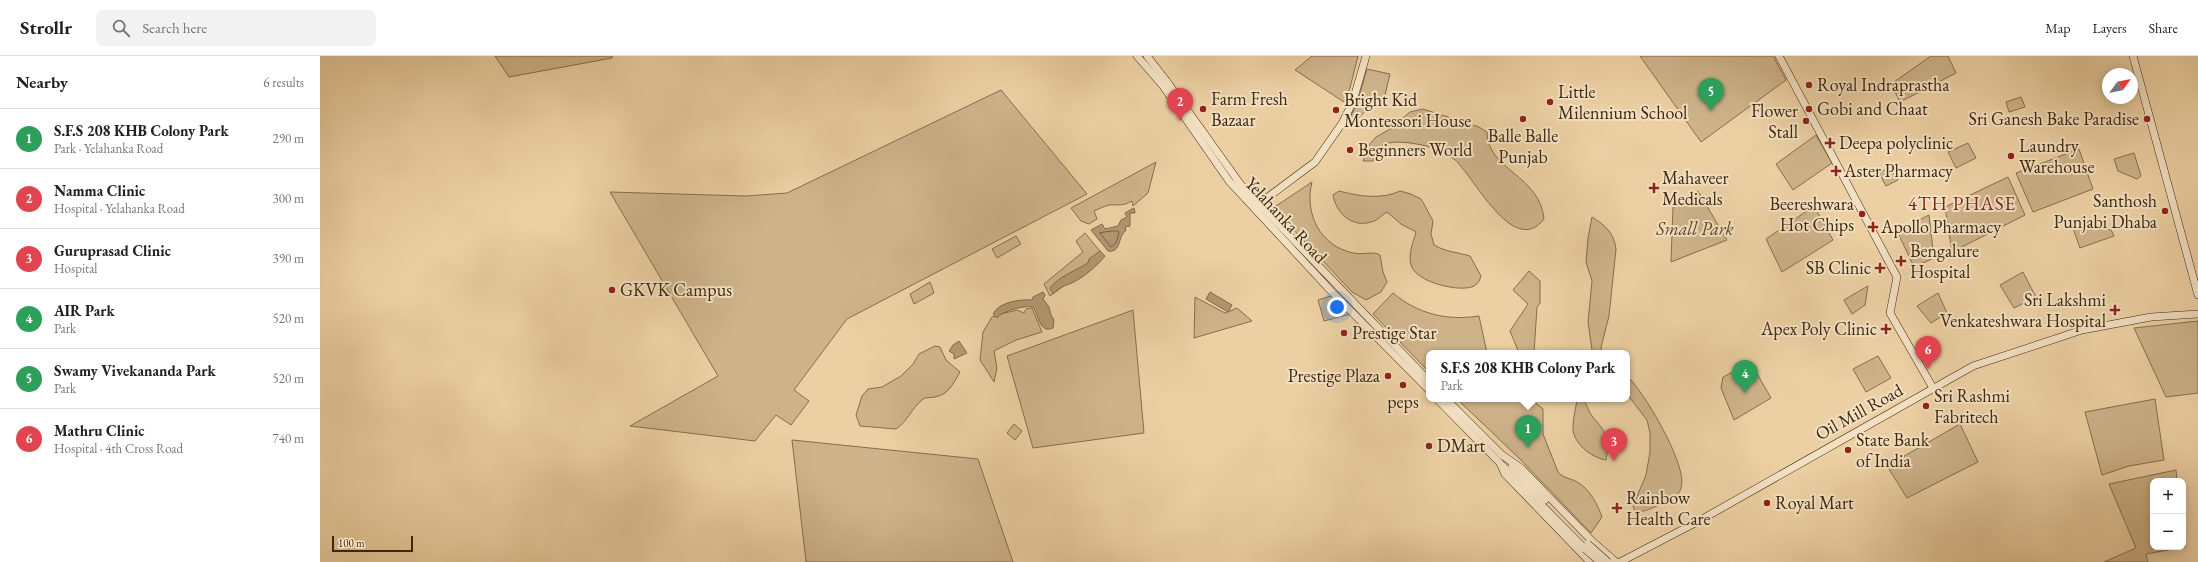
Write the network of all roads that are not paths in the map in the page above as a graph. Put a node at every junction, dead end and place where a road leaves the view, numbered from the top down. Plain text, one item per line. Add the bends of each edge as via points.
1 (1137, 56) edge
2 (1147, 56) edge
3 (1366, 56) edge
4 (1779, 56) edge
5 (2132, 56) edge
6 (1256, 206) junction
7 (2198, 295) edge
8 (2198, 314) edge
9 (1426, 378) edge
10 (1426, 387) edge
11 (1933, 388) junction
12 (1440, 402) edge
13 (1449, 402) edge
14 (1500, 463) junction
15 (1589, 545) junction
16 (1588, 560) edge
17 (1578, 562) edge
18 (1600, 562) edge
19 (1608, 562) edge
20 (1616, 562) edge
21 (1620, 562) edge

1 - 6 main road, Yelahanka Road via 1163,86 1229,181
2 - 6 main road, Yelahanka Road
3 - 6 main road via 1353,101 1315,162
4 - 11 main road via 1897,277 1890,313
5 - 7 main road via 2148,106
6 - 9 main road, Yelahanka Road
6 - 10 main road, Yelahanka Road via 1331,292
8 - 11 main road, Oil Mill Road via 2151,317 2082,330 1973,366
11 - 21 main road, Oil Mill Road via 1697,522
12 - 14 main road
13 - 15 main road
14 - 15 main road
14 - 16 main road via 1505,474
15 - 16 main road
15 - 18 main road, bridge
15 - 19 main road, bridge
15 - 20 main road
16 - 17 main road

